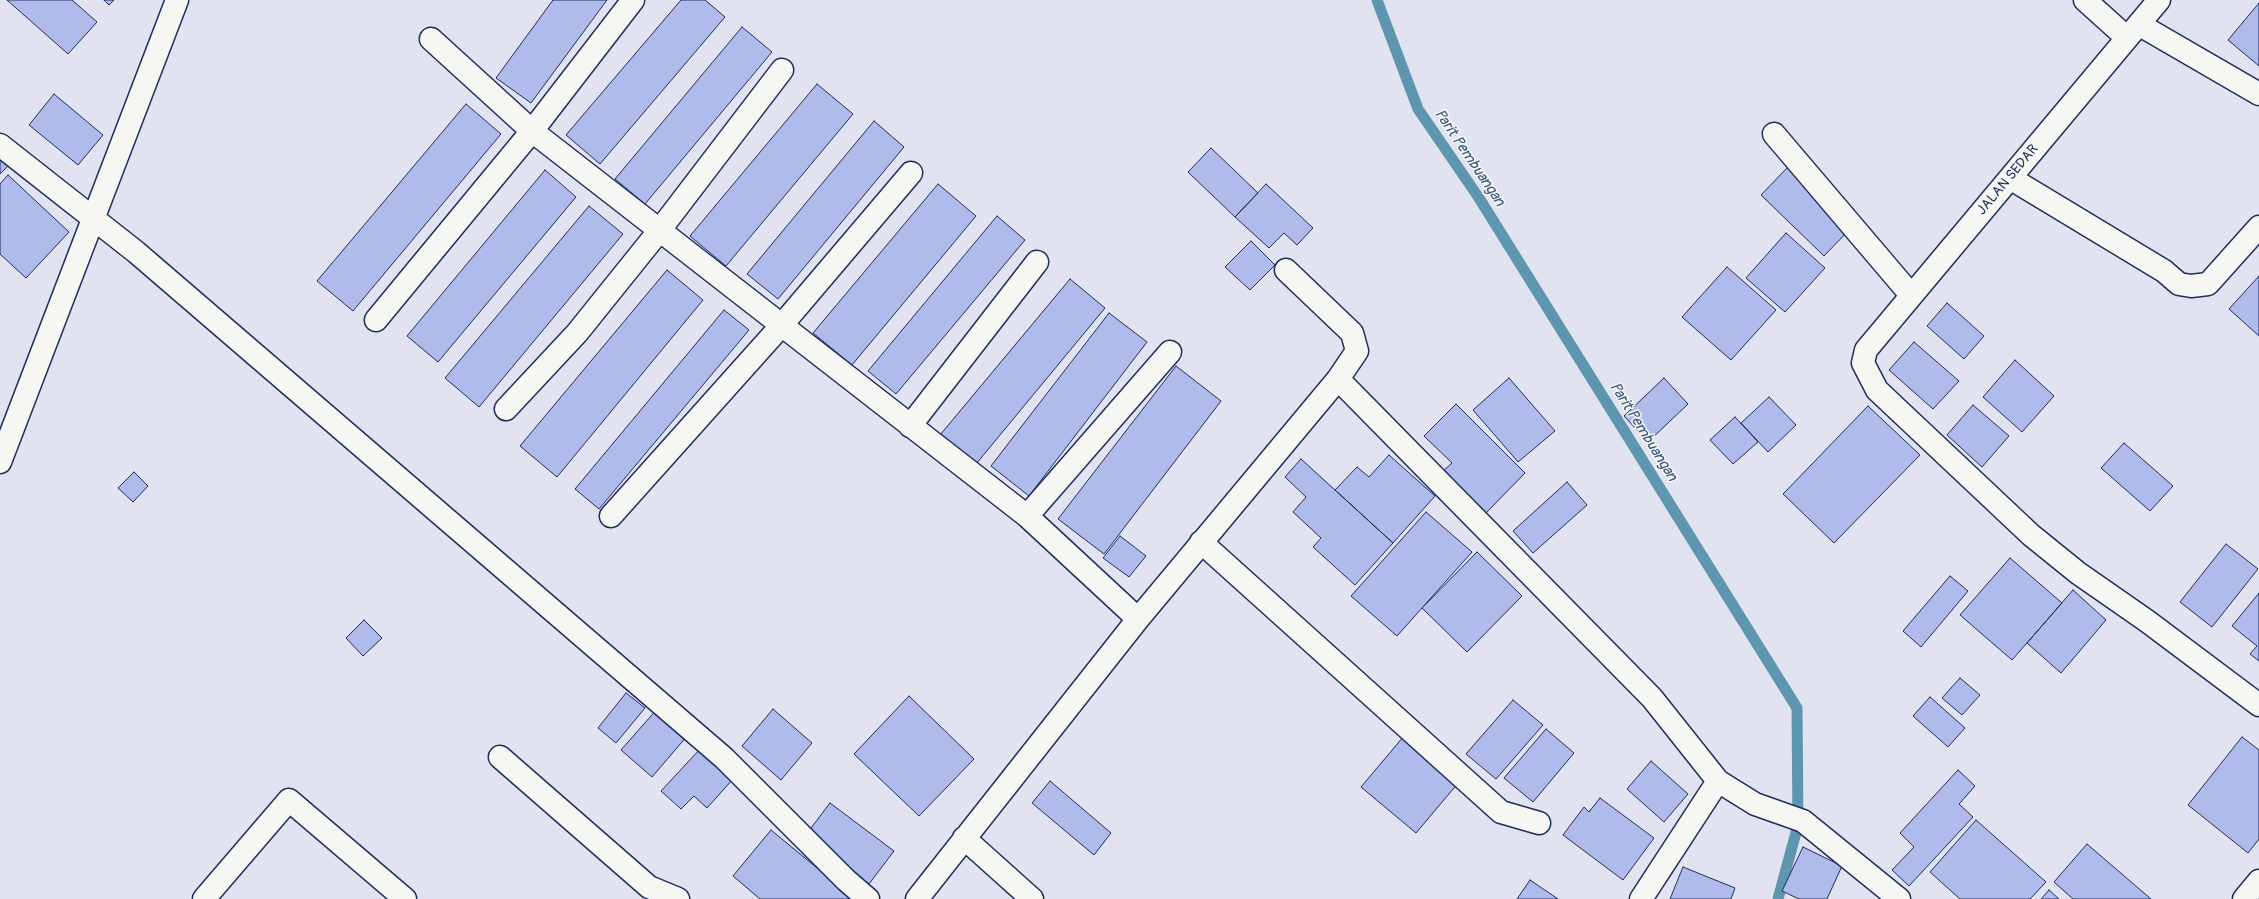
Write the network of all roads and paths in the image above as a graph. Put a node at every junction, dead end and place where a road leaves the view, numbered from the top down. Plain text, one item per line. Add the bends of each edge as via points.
1 (178, 0) edge
2 (634, 0) edge
3 (2085, 0) edge
4 (2159, 0) edge
5 (2133, 31) junction
6 (431, 39) dead end
7 (782, 70) dead end
8 (2259, 94) edge
9 (532, 131) junction
10 (1774, 134) dead end
11 (0, 145) edge
12 (911, 173) dead end
13 (2010, 178) junction
14 (92, 218) junction
15 (2259, 227) edge
16 (659, 231) junction
17 (1037, 262) dead end
18 (1286, 270) dead end
19 (1911, 295) junction
20 (376, 320) dead end
21 (782, 326) junction
22 (1170, 352) dead end
23 (1338, 379) junction
24 (506, 409) dead end
25 (910, 426) junction
26 (0, 462) edge
27 (611, 516) dead end
28 (1027, 516) junction
29 (1201, 542) junction
30 (1138, 618) junction
31 (2259, 705) edge
32 (500, 757) dead end
33 (1718, 781) junction
34 (1539, 823) dead end
35 (964, 838) junction
36 (644, 893) edge
37 (204, 899) edge
38 (405, 899) edge
39 (678, 899) edge
40 (868, 899) edge
41 (917, 899) edge
42 (1032, 899) edge
43 (1641, 899) edge
44 (1899, 899) edge

1 - 14 street
2 - 9 street
3 - 5 street
4 - 5 street, JALAN SEDAR
5 - 8 street
5 - 13 street, JALAN SEDAR
6 - 9 street
7 - 16 street
9 - 16 street
9 - 20 street
10 - 19 street
11 - 14 street
12 - 21 street
13 - 15 street via 2164,272 2179,284 2208,284
13 - 19 street, JALAN SEDAR
14 - 26 street
14 - 40 street via 130,247 724,758
16 - 21 street
16 - 24 street via 577,333
17 - 25 street
18 - 23 street via 1352,333 1357,351
19 - 31 street, JALAN SEDAR via 1866,350 1863,363 1877,390 2031,535 2078,573
21 - 25 street
21 - 27 street
22 - 28 street
23 - 29 street
23 - 33 street via 1652,698
25 - 28 street
28 - 30 street
29 - 30 street
29 - 34 street via 1501,812
30 - 35 street
32 - 36 street
33 - 43 street
33 - 44 street via 1755,804 1803,821
35 - 41 street
35 - 42 street
36 - 39 street
37 - 38 street via 289,800

